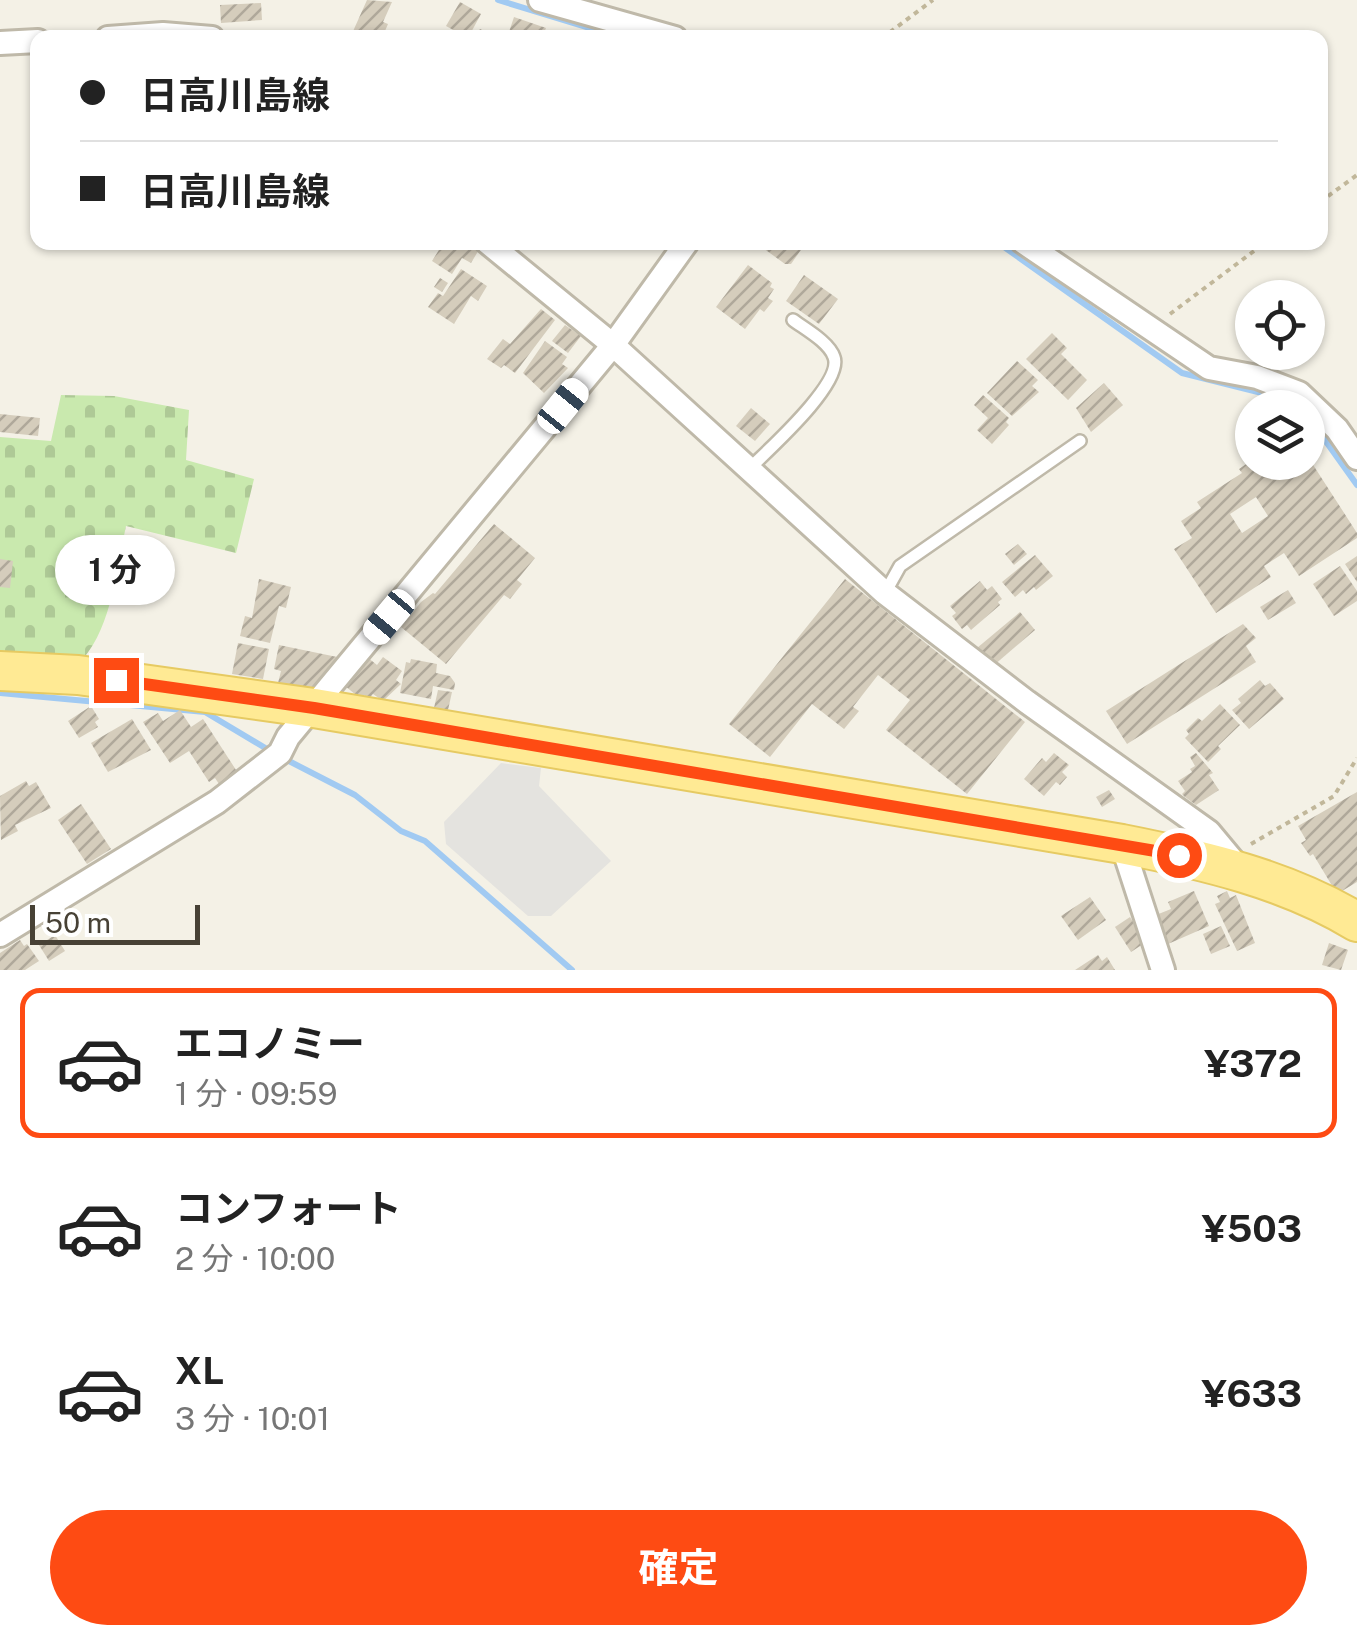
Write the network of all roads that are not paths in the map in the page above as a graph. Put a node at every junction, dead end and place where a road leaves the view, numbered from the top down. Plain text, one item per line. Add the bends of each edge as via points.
1 (540, 0) edge
2 (647, 30) edge
3 (30, 41) edge
4 (0, 43) edge
5 (497, 250) edge
6 (681, 250) edge
7 (1035, 250) edge
8 (792, 320) dead end
9 (613, 345) junction
10 (1080, 441) dead end
11 (1357, 458) edge
12 (749, 469) junction
13 (885, 593) junction
14 (0, 671) edge
15 (314, 708) junction
16 (1122, 844) junction
17 (1235, 864) junction
18 (1357, 922) edge
19 (0, 935) edge
20 (1164, 970) edge

1 - 2 street
3 - 4 street
5 - 9 street
6 - 9 street
7 - 11 street via 1209,368 1298,393
8 - 12 lane via 835,358 835,373
9 - 12 street
9 - 15 street
10 - 13 lane via 900,566
12 - 13 street
13 - 17 street via 1210,832
14 - 15 main road via 78,675
15 - 16 main road
15 - 19 street via 280,753 217,802
16 - 17 main road
16 - 20 street
17 - 18 main road

